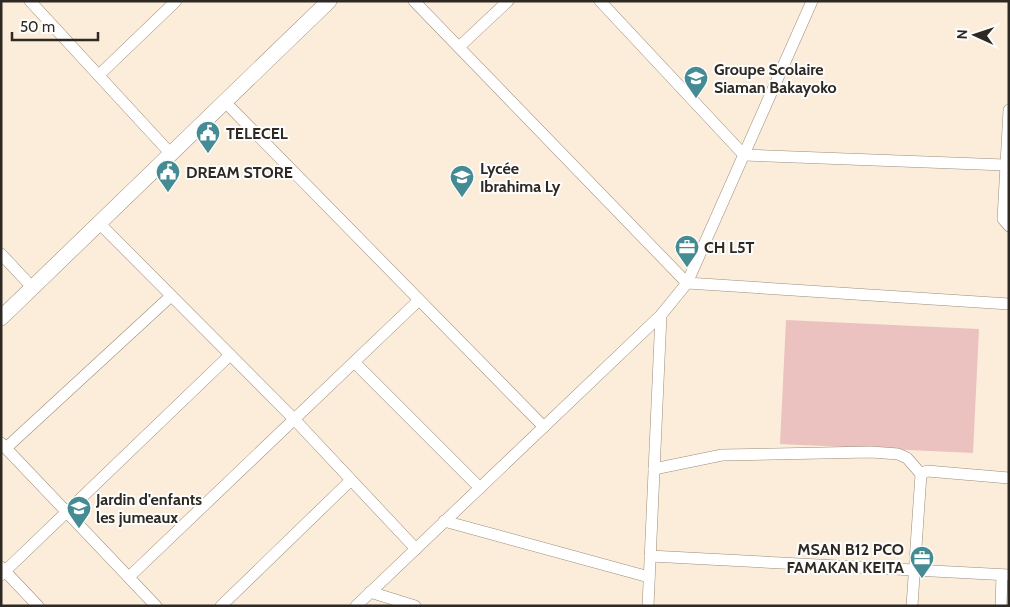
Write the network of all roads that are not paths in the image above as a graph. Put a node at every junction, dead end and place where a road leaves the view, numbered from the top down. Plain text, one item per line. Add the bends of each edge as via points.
1 (30, 1) edge
2 (176, 1) edge
3 (329, 1) edge
4 (414, 1) edge
5 (508, 1) edge
6 (600, 1) edge
7 (812, 1) edge
8 (459, 47) junction
9 (98, 75) junction
10 (225, 102) junction
11 (1009, 110) edge
12 (171, 154) junction
13 (744, 155) junction
14 (1005, 165) junction
15 (99, 223) junction
16 (1009, 226) edge
17 (1, 254) edge
18 (687, 283) junction
19 (33, 288) junction
20 (171, 296) junction
21 (419, 300) junction
22 (1009, 304) edge
23 (662, 315) junction
24 (1, 318) edge
25 (230, 355) junction
26 (354, 362) junction
27 (294, 419) junction
28 (544, 427) junction
29 (4, 445) edge
30 (654, 469) junction
31 (920, 474) junction
32 (1009, 478) edge
33 (350, 481) junction
34 (480, 488) junction
35 (66, 512) junction
36 (444, 521) junction
37 (416, 549) junction
38 (650, 556) junction
39 (914, 570) junction
40 (3, 571) edge
41 (1005, 575) edge
42 (129, 577) junction
43 (649, 577) junction
44 (370, 592) junction
45 (38, 606) edge
46 (156, 606) edge
47 (221, 606) edge
48 (356, 606) edge
49 (415, 606) edge
50 (648, 606) edge
51 (912, 606) edge
52 (1001, 606) edge

1 - 9 street
2 - 9 street
3 - 10 main road
4 - 8 street
5 - 8 street
6 - 13 street
7 - 13 street
8 - 18 street
9 - 12 street
10 - 12 main road
10 - 21 street
11 - 14 street
12 - 15 main road
13 - 14 street
13 - 18 street
14 - 16 street via 1003,220
15 - 19 main road
15 - 20 street
17 - 19 street
18 - 22 street
18 - 23 street
19 - 24 main road
20 - 25 street
20 - 29 street
21 - 26 street
21 - 28 street
23 - 28 street
23 - 30 street
25 - 27 street
25 - 35 street
26 - 27 street
26 - 34 street
27 - 33 street
27 - 42 street
28 - 34 street
29 - 35 street
30 - 31 street via 722,455 872,452 907,458
30 - 38 street
31 - 32 street via 927,471
31 - 39 street
33 - 37 street
33 - 47 street
34 - 36 street
35 - 40 street
35 - 42 street
36 - 37 street
36 - 43 street
37 - 44 street
38 - 39 street
38 - 43 street
39 - 41 street
39 - 51 street
40 - 45 street
41 - 52 street
42 - 46 street
43 - 50 street
44 - 48 street
44 - 49 street

